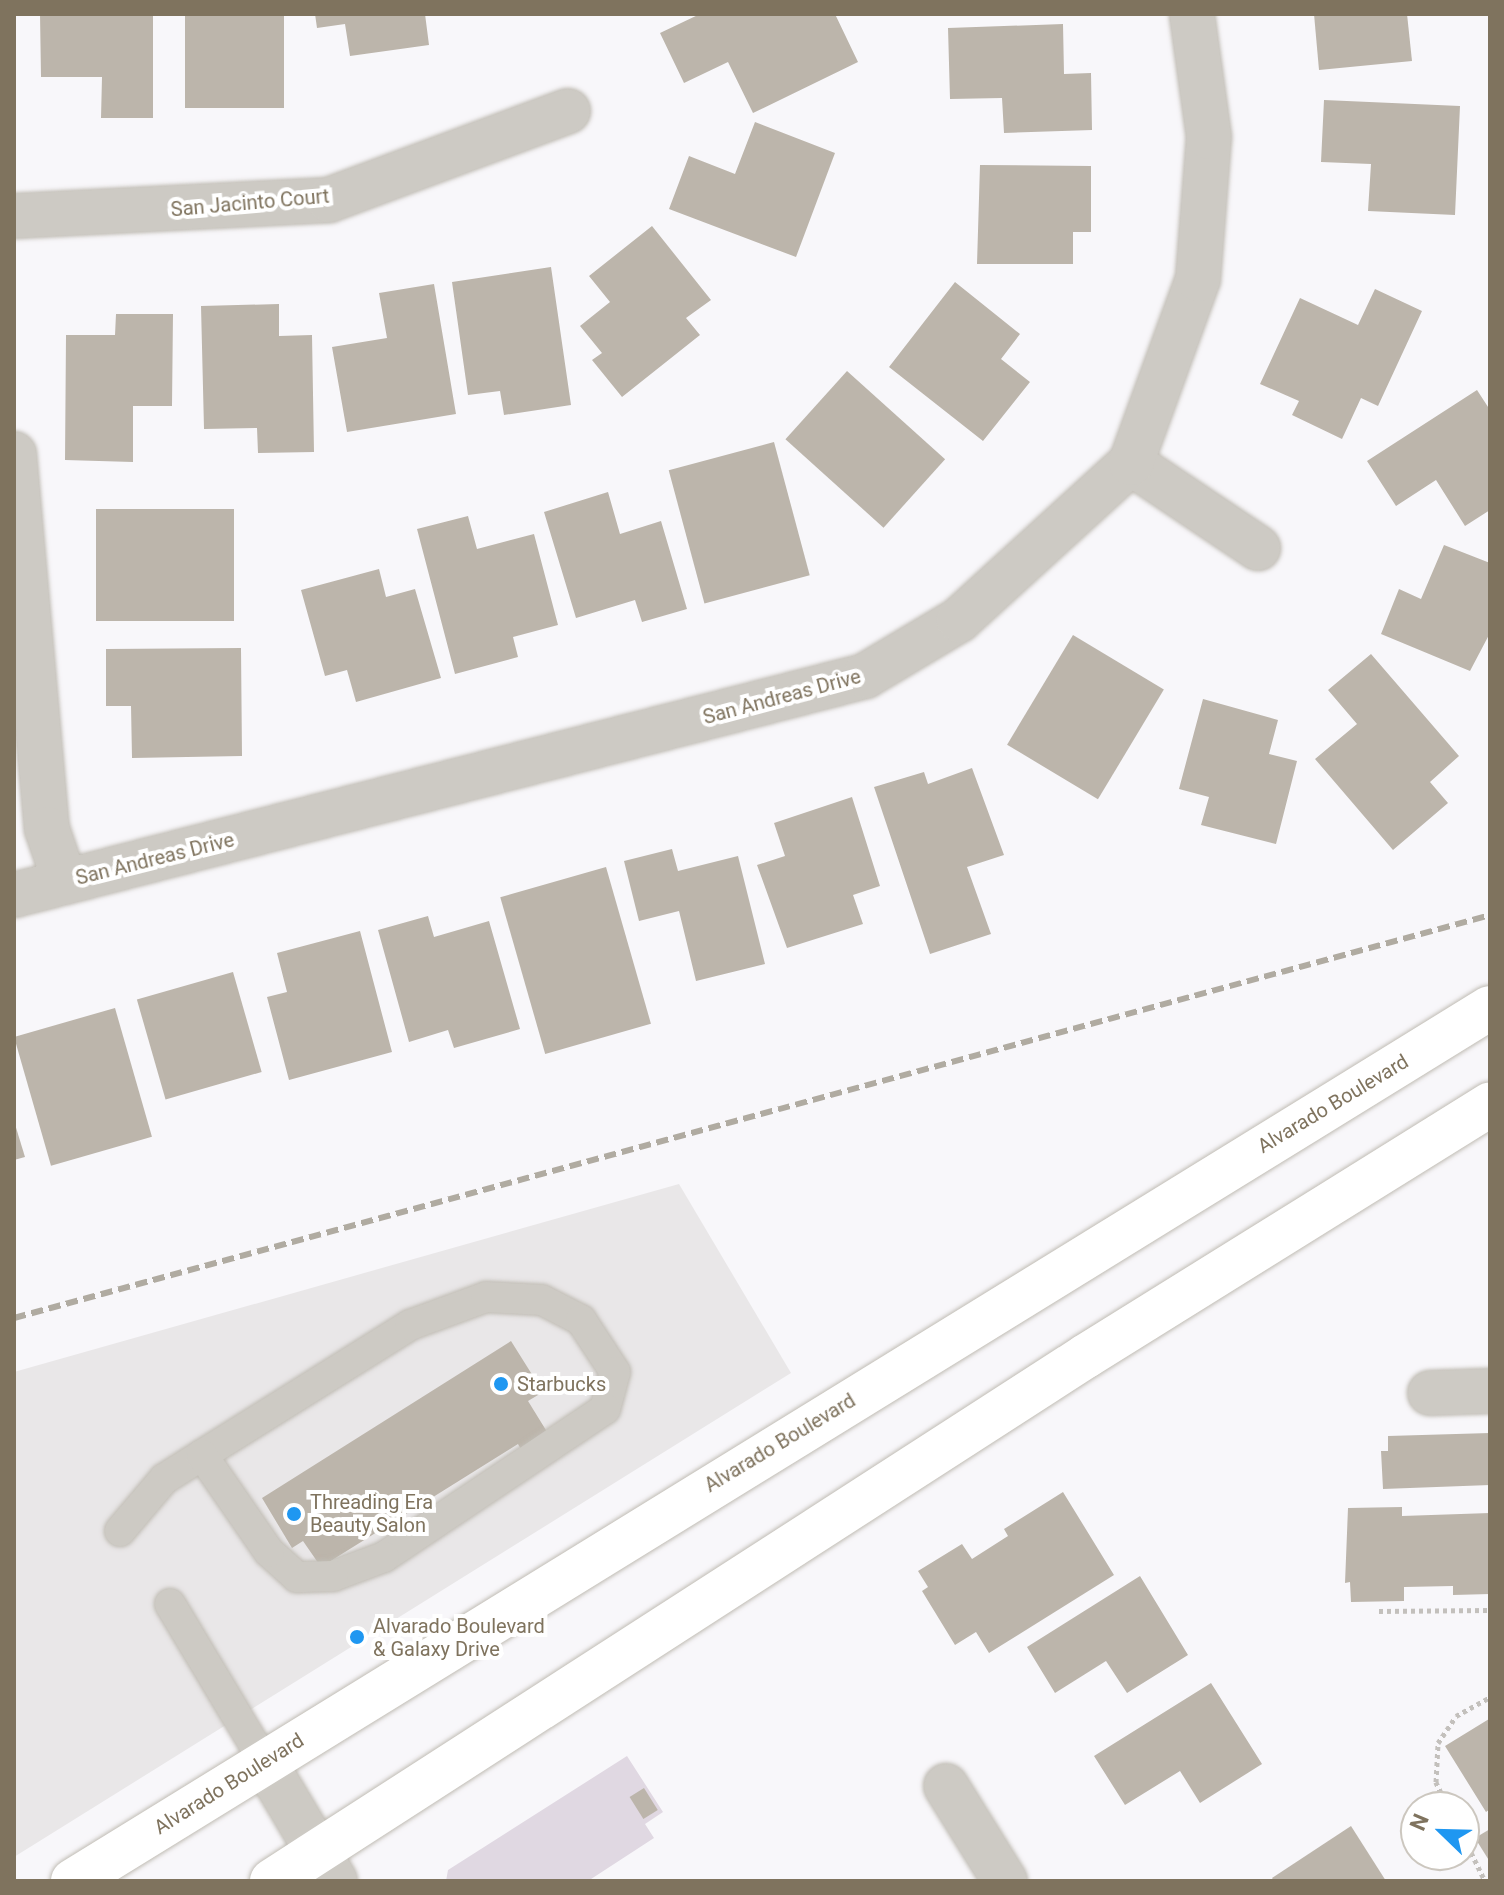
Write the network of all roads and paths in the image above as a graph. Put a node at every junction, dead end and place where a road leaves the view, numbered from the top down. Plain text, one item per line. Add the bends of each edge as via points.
1 (1192, 14) edge
2 (568, 111) dead end
3 (14, 216) edge
4 (14, 454) edge
5 (1131, 463) junction
6 (1258, 548) dead end
7 (65, 882) junction
8 (14, 895) edge
9 (1490, 1008) edge
10 (1490, 1105) edge
11 (1490, 1391) edge
12 (1430, 1393) dead end
13 (202, 1455) junction
14 (120, 1531) dead end
15 (170, 1604) dead end
16 (1490, 1610) edge
17 (1379, 1611) dead end
18 (1490, 1697) edge
19 (265, 1763) junction
20 (946, 1786) dead end
21 (1440, 1791) edge
22 (325, 1866) edge
23 (73, 1881) edge
24 (272, 1881) edge
25 (1005, 1881) edge

1 - 5 street, San Andreas Drive via 1209,137 1198,279
2 - 3 street, San Jacinto Court via 329,200
4 - 7 street via 47,829
5 - 6 street
5 - 7 street, San Andreas Drive via 959,620 865,676
7 - 8 street, San Andreas Drive
9 - 19 main road, Alvarado Boulevard
10 - 22 main road via 1059,1373
11 - 12 street
13 - 13 lane via 269,1552 297,1577 333,1576 384,1557 605,1409 615,1372 581,1320 542,1300 486,1297 410,1325
13 - 14 lane via 164,1479
15 - 19 lane
16 - 17 path
18 - 21 path via 1456,1716 1438,1743
19 - 22 street
19 - 23 main road, Alvarado Boulevard
20 - 25 street
22 - 24 main road

